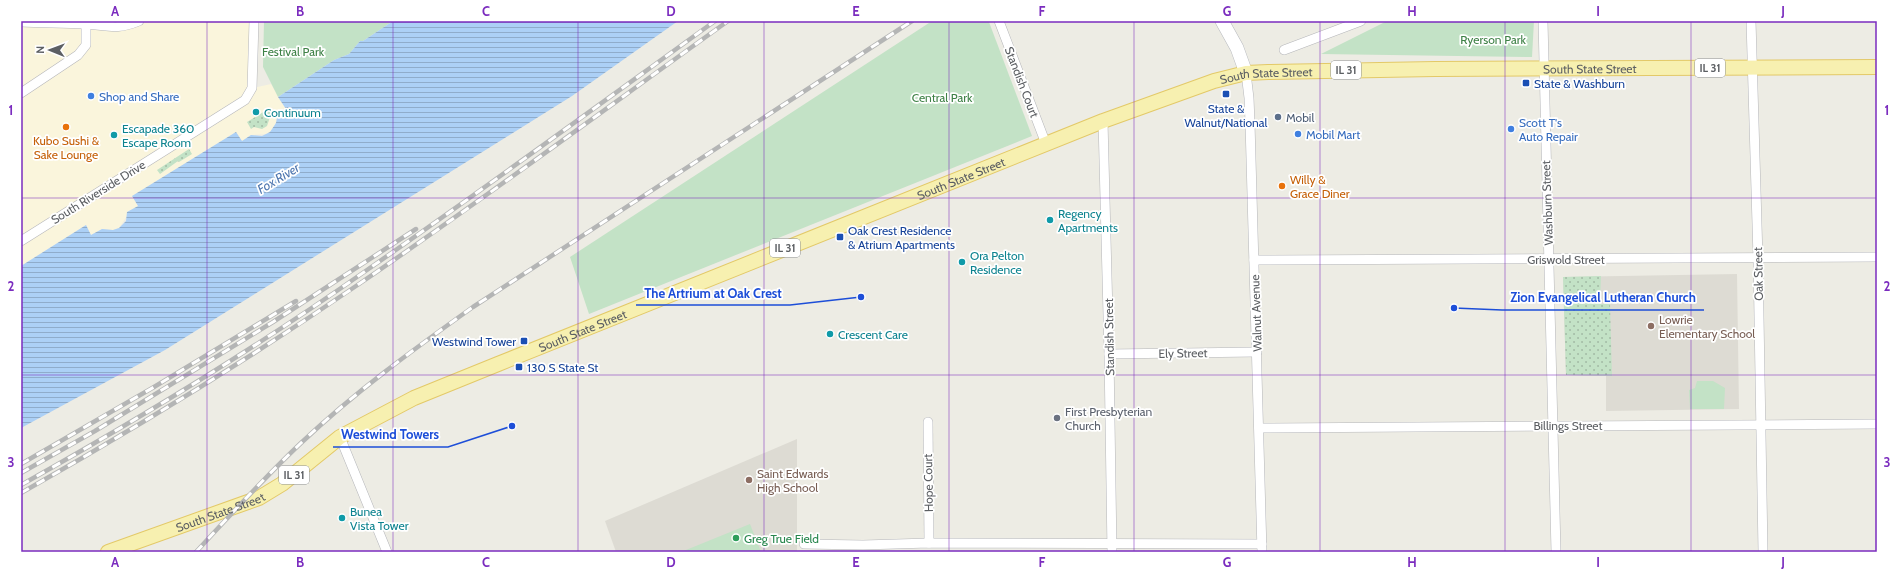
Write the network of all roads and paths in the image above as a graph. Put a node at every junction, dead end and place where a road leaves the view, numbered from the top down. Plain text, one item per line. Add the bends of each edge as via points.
1 (139, 21) edge
2 (254, 21) edge
3 (998, 21) edge
4 (1222, 21) edge
5 (1361, 21) edge
6 (1542, 21) edge
7 (1751, 21) edge
8 (21, 22) edge
9 (86, 22) edge
10 (1284, 50) dead end
11 (1877, 67) edge
12 (1542, 68) junction
13 (1751, 68) junction
14 (1246, 73) junction
15 (21, 93) edge
16 (1103, 121) junction
17 (1046, 144) junction
18 (21, 241) edge
19 (1877, 257) edge
20 (1758, 258) junction
21 (1549, 259) junction
22 (1254, 260) junction
23 (1257, 352) junction
24 (1109, 354) junction
25 (928, 422) dead end
26 (1761, 424) junction
27 (1877, 424) edge
28 (1552, 425) junction
29 (1259, 428) junction
30 (340, 437) junction
31 (929, 543) junction
32 (804, 544) dead end
33 (1112, 548) edge
34 (1262, 548) edge
35 (108, 552) edge
36 (387, 552) edge
37 (1556, 552) edge
38 (1763, 552) edge

1 - 9 street via 115,28 105,28
2 - 18 street, South Riverside Drive via 252,88 245,100
3 - 17 street, Standish Court
4 - 14 street via 1237,48
5 - 10 street
6 - 12 street, Washburn Street
7 - 13 street, Oak Street
8 - 9 street
9 - 15 street via 86,45 78,55
11 - 13 main road, South State Street / IL 31
12 - 13 main road, South State Street / IL 31
12 - 14 main road, South State Street / IL 31
12 - 21 street, Washburn Street
13 - 20 street, Oak Street
14 - 16 main road, South State Street / IL 31 via 1214,81
14 - 22 street, Walnut Avenue via 1250,98
16 - 17 main road, South State Street / IL 31
16 - 24 street, Standish Street
17 - 30 main road, South State Street / IL 31 via 421,396
19 - 20 street, Griswold Street
20 - 21 street, Griswold Street
20 - 26 street, Oak Street
21 - 22 street, Griswold Street
21 - 28 street, Washburn Street
22 - 23 street, Walnut Avenue
23 - 24 street, Ely Street
23 - 29 street, Walnut Avenue
24 - 33 street, Standish Street
25 - 31 street, Hope Court
26 - 27 street, Billings Street
26 - 28 street, Billings Street
26 - 38 street, Oak Street
28 - 29 street, Billings Street
28 - 37 street, Washburn Street
29 - 34 street, Walnut Avenue
30 - 35 main road, South State Street / IL 31 via 282,484 259,498
30 - 36 street
31 - 32 street
31 - 33 street
33 - 34 street

